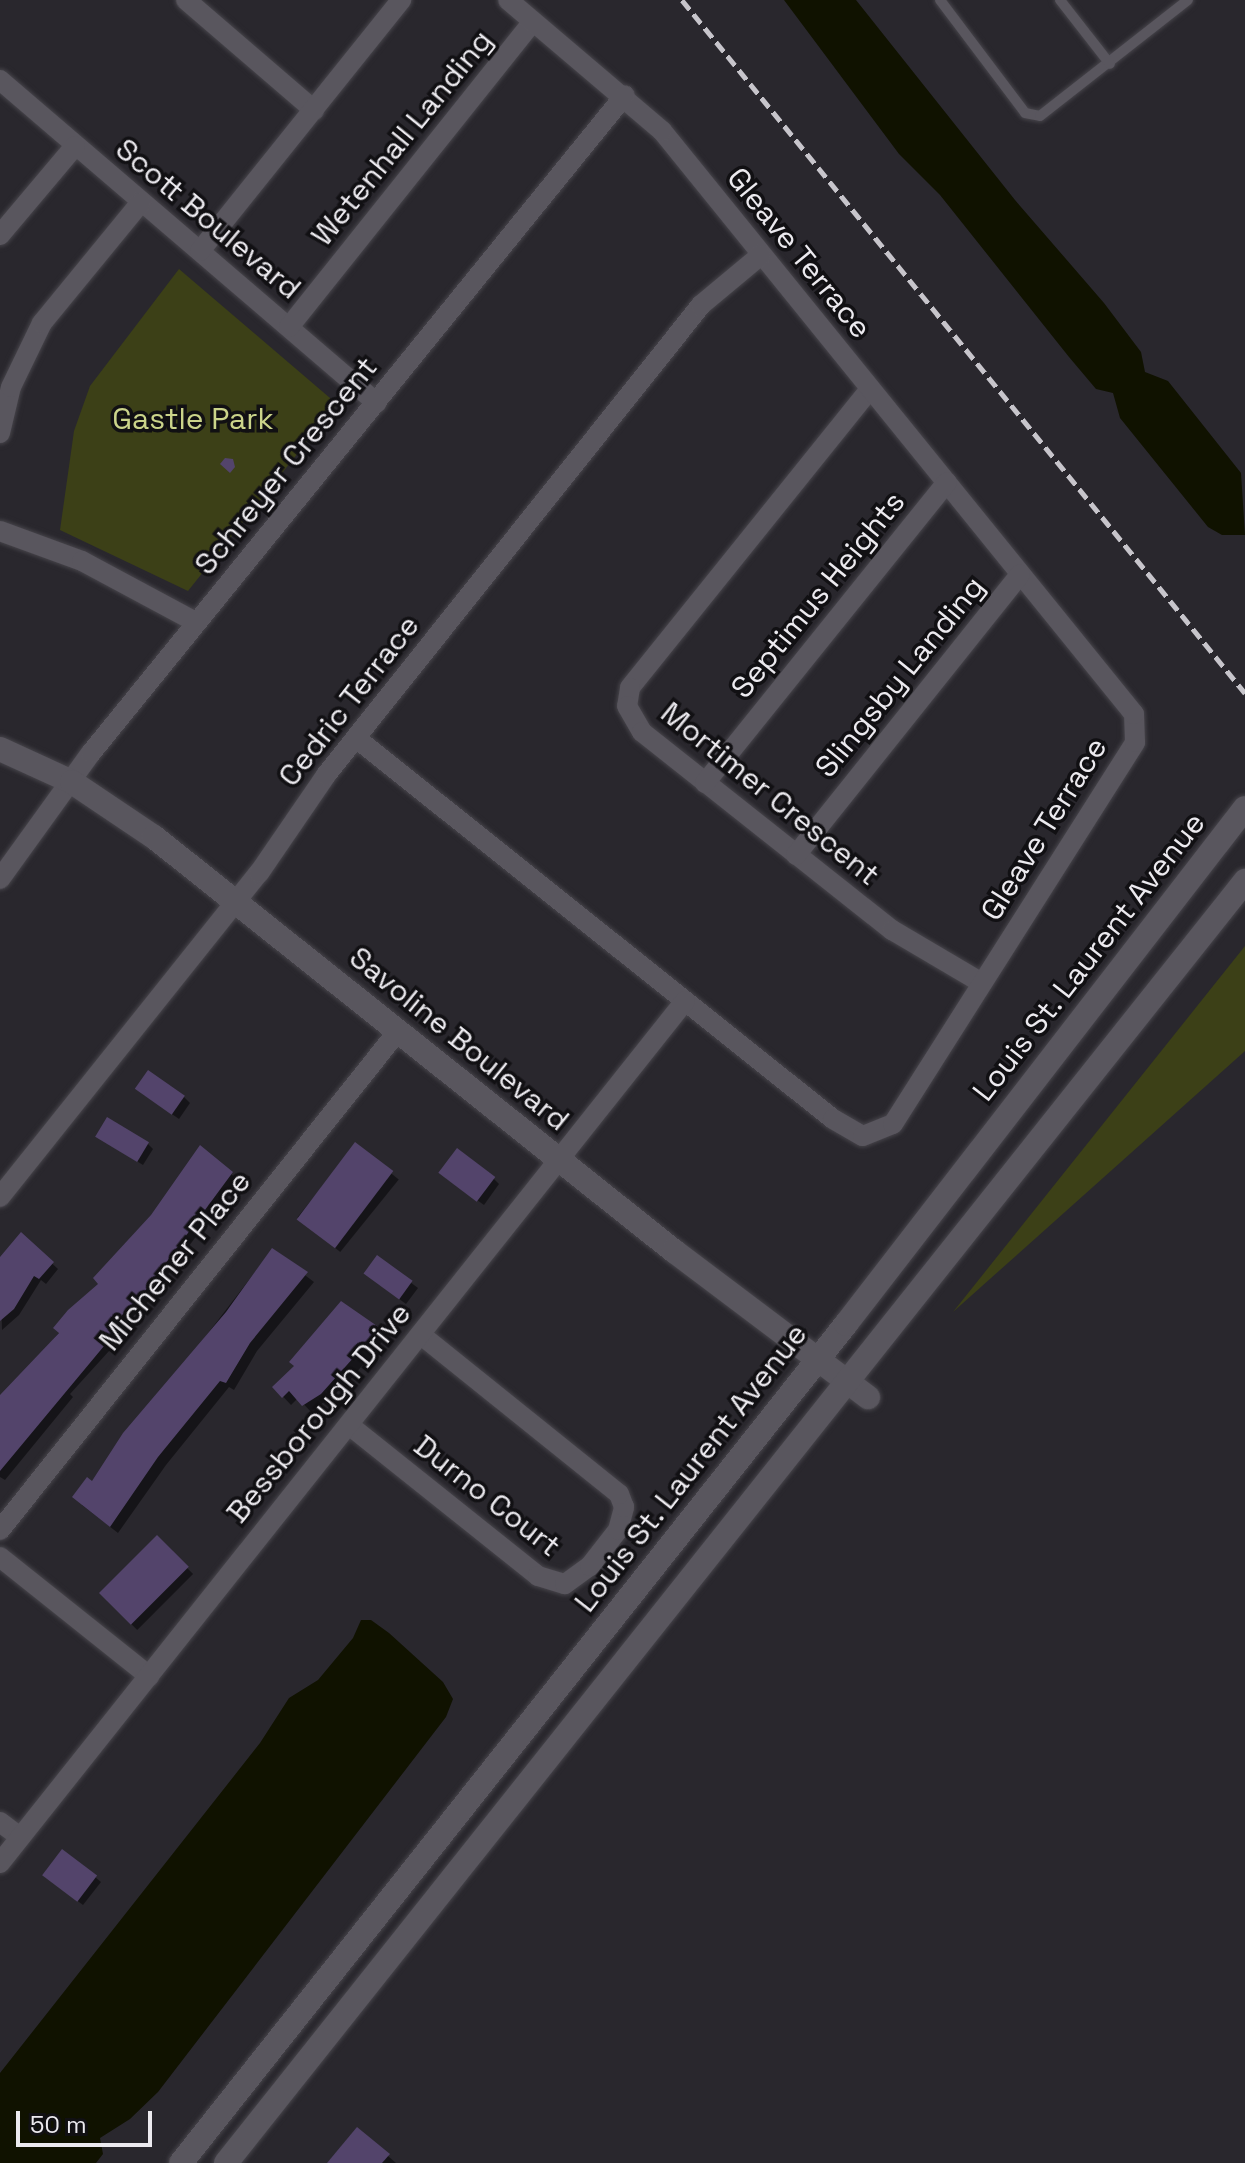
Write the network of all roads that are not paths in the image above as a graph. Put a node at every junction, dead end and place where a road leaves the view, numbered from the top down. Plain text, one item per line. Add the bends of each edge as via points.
1 (186, 0) edge
2 (401, 0) edge
3 (508, 0) edge
4 (940, 0) edge
5 (1060, 0) edge
6 (1188, 0) edge
7 (532, 23) junction
8 (1110, 64) junction
9 (0, 80) edge
10 (625, 95) junction
11 (314, 110) junction
12 (75, 146) junction
13 (141, 202) junction
14 (0, 235) edge
15 (200, 251) junction
16 (761, 255) junction
17 (289, 327) junction
18 (870, 389) junction
19 (377, 403) junction
20 (0, 433) edge
21 (947, 482) junction
22 (0, 531) edge
23 (1020, 574) junction
24 (196, 622) junction
25 (356, 738) junction
26 (0, 749) edge
27 (72, 782) junction
28 (705, 783) junction
29 (1245, 808) edge
30 (796, 855) junction
31 (0, 879) edge
32 (1245, 881) edge
33 (236, 901) junction
34 (982, 983) junction
35 (685, 1001) junction
36 (398, 1031) junction
37 (559, 1160) junction
38 (0, 1197) edge
39 (420, 1334) junction
40 (819, 1358) junction
41 (845, 1379) junction
42 (868, 1397) dead end
43 (349, 1425) junction
44 (0, 1530) edge
45 (0, 1557) edge
46 (149, 1676) junction
47 (0, 1822) edge
48 (20, 1837) junction
49 (0, 1863) edge
50 (181, 2163) edge
51 (226, 2163) edge

1 - 11 street
2 - 11 street
3 - 7 street, Gleave Terrace
4 - 8 lane via 1025,113 1049,113
5 - 8 lane
6 - 8 lane
7 - 10 street, Gleave Terrace
7 - 17 street, Wetenhall Landing
9 - 12 street, Scott Boulevard
10 - 16 street, Gleave Terrace via 662,131
10 - 19 street, Schreyer Crescent
11 - 15 street
12 - 13 street, Scott Boulevard
12 - 14 street
13 - 15 street, Scott Boulevard
13 - 20 street via 34,336 11,387
15 - 17 street, Scott Boulevard
16 - 18 street, Gleave Terrace
16 - 25 street, Cedric Terrace via 701,305
17 - 19 street, Scott Boulevard
18 - 21 street, Gleave Terrace
18 - 28 street, Mortimer Crescent via 630,688 632,721
19 - 24 street, Schreyer Crescent
21 - 23 street, Gleave Terrace
21 - 28 street, Septimus Heights
22 - 24 street via 116,577
23 - 30 street, Slingsby Landing
23 - 34 street, Gleave Terrace via 1134,714 1137,729 1126,758
24 - 27 street, Schreyer Crescent
25 - 33 street, Cedric Terrace
25 - 35 street, Gleave Terrace
26 - 27 main road, Savoline Boulevard
27 - 31 street, Schreyer Crescent
27 - 33 main road, Savoline Boulevard
28 - 30 street, Mortimer Crescent
29 - 40 main road, Louis St. Laurent Avenue
30 - 34 street, Mortimer Crescent via 892,930
32 - 41 main road
33 - 36 main road, Savoline Boulevard
33 - 38 street, Cedric Terrace
34 - 35 street, Gleave Terrace via 893,1124 863,1136 840,1124
35 - 37 street, Bessborough Drive
36 - 37 main road, Savoline Boulevard
36 - 44 street, Michener Place
37 - 39 street, Bessborough Drive
37 - 40 main road, Savoline Boulevard
39 - 43 street, Bessborough Drive
39 - 43 street, Durno Court via 611,1485 624,1507 609,1542 577,1579 550,1583
40 - 41 main road, Savoline Boulevard
40 - 50 main road, Louis St. Laurent Avenue
41 - 42 main road, Savoline Boulevard
41 - 51 main road
43 - 46 street, Bessborough Drive
45 - 46 street
46 - 48 street, Bessborough Drive
47 - 48 street
48 - 49 street, Bessborough Drive

